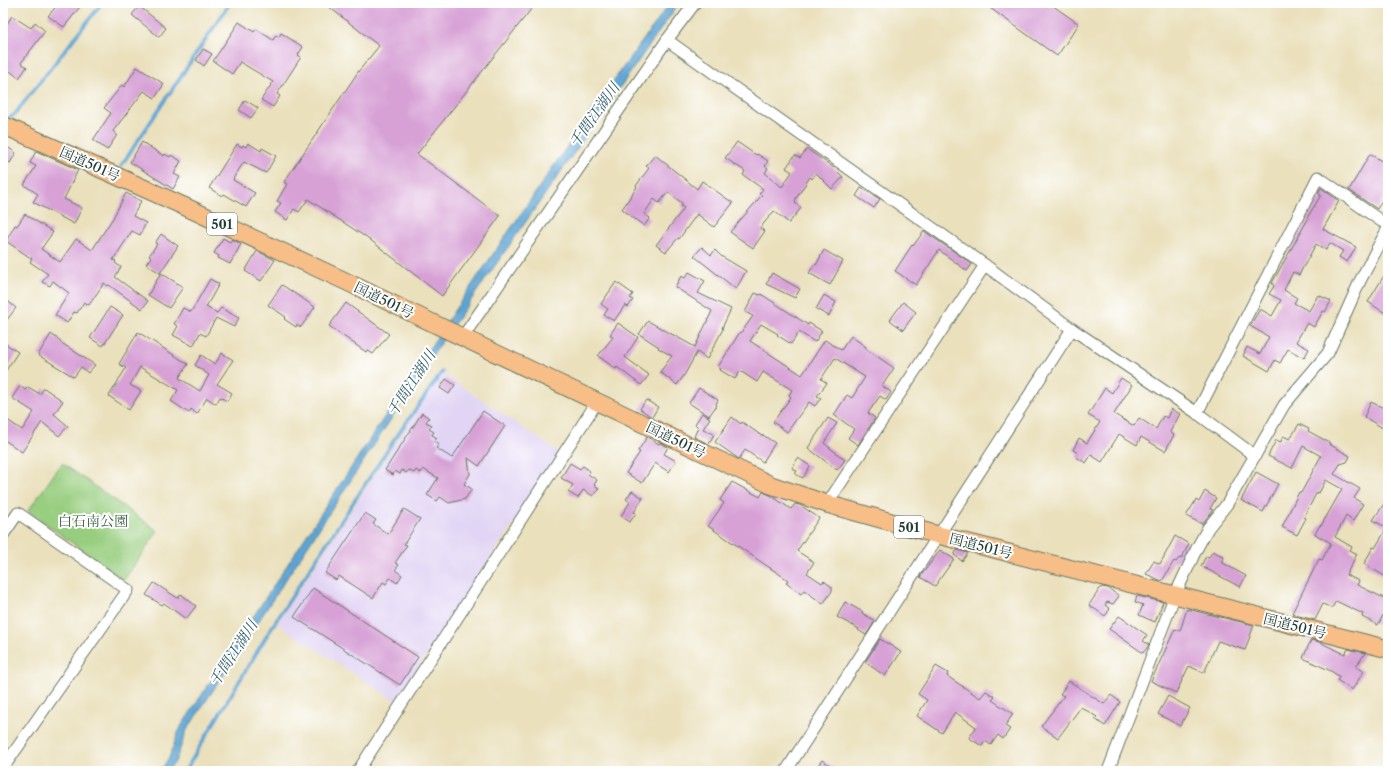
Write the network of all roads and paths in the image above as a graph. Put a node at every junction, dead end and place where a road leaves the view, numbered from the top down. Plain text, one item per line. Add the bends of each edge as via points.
1 (695, 3) edge
2 (667, 40) junction
3 (3, 125) edge
4 (1388, 223) edge
5 (1388, 228) edge
6 (985, 265) junction
7 (1072, 329) junction
8 (452, 333) junction
9 (597, 402) junction
10 (1196, 413) junction
11 (1255, 456) junction
12 (827, 504) junction
13 (3, 535) edge
14 (938, 535) junction
15 (1175, 595) junction
16 (1387, 646) edge
17 (3, 768) edge
18 (358, 771) edge
19 (786, 771) edge
20 (1108, 771) edge

1 - 2 street
2 - 6 street
2 - 8 street
3 - 8 highway, 国道501号 / 501 via 201,214
4 - 10 street via 1381,221 1318,177
5 - 11 street via 1360,281 1328,353 1284,405
6 - 7 street
6 - 12 street
7 - 10 street
7 - 14 street
8 - 9 highway, 国道501号 / 501
9 - 12 highway, 国道501号 / 501 via 771,485
9 - 18 street
10 - 11 street
11 - 15 street via 1228,504 1208,528
12 - 14 highway, 国道501号 / 501
13 - 17 street via 18,513 128,590
14 - 15 highway, 国道501号 / 501
14 - 19 street
15 - 16 highway, 国道501号 / 501
15 - 20 street

